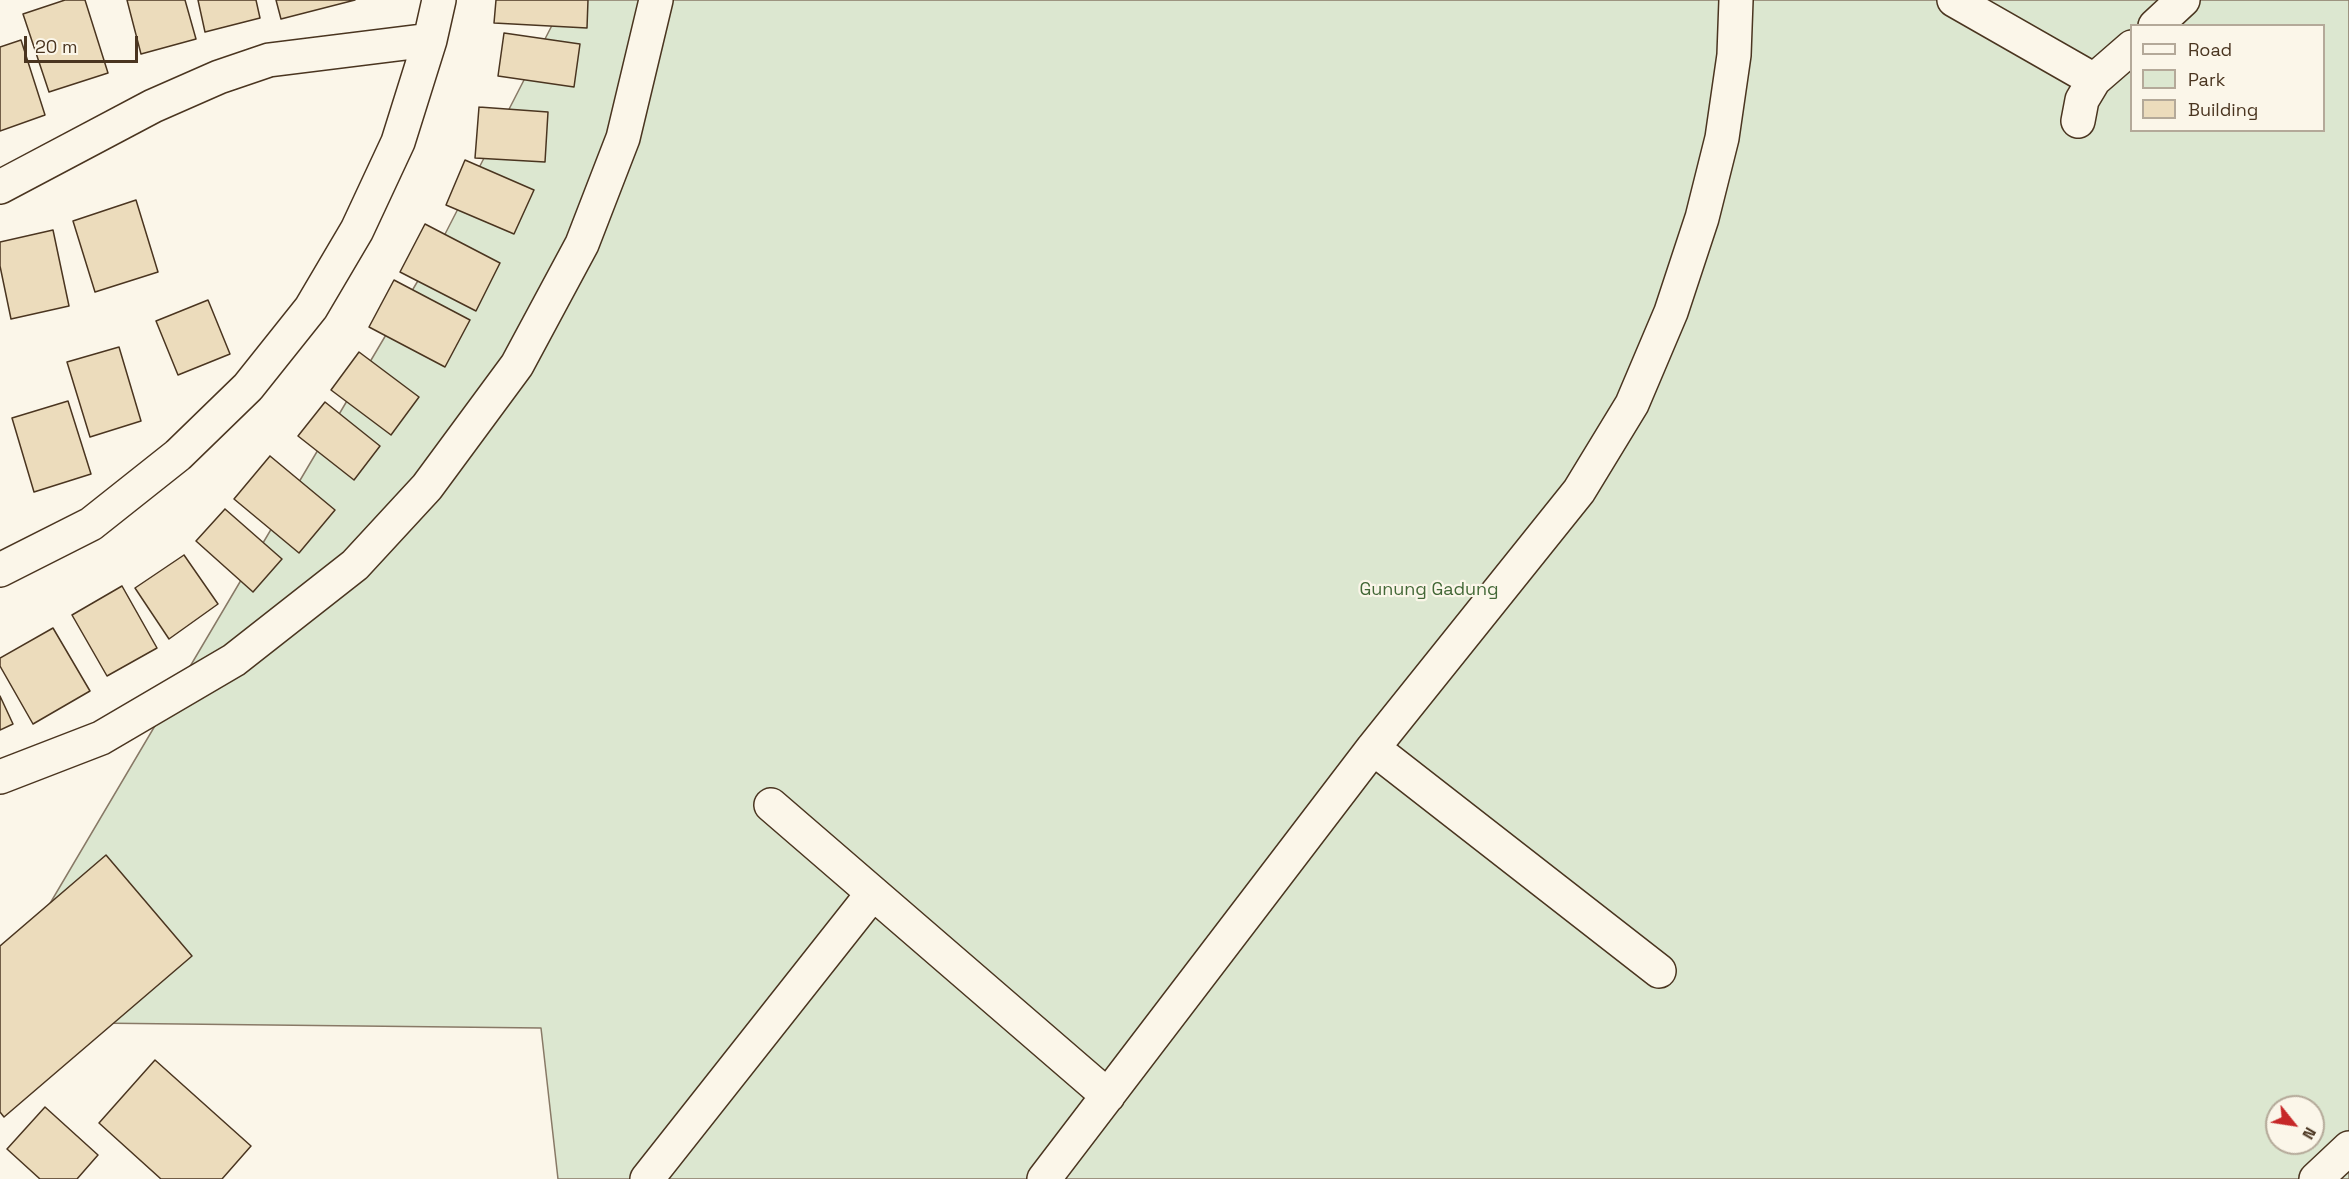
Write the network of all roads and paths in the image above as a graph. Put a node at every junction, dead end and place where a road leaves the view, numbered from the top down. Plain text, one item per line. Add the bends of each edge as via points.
1 (439, 0) edge
2 (656, 0) edge
3 (1736, 0) edge
4 (1954, 0) edge
5 (2183, 0) edge
6 (2157, 24) edge
7 (430, 40) junction
8 (2130, 49) edge
9 (2094, 80) junction
10 (2078, 121) dead end
11 (0, 188) edge
12 (0, 570) edge
13 (1373, 748) junction
14 (0, 777) edge
15 (771, 805) dead end
16 (873, 893) junction
17 (1659, 971) dead end
18 (1108, 1096) junction
19 (2349, 1148) edge
20 (647, 1179) edge
21 (1044, 1179) edge
22 (2316, 1179) edge

1 - 7 street
2 - 14 street via 623,138 582,244 517,365 427,487 355,565 234,660 101,738
3 - 13 street via 1734,55 1722,138 1702,218 1671,312 1632,404 1579,491
4 - 9 street
5 - 6 street
7 - 11 street via 268,60 153,106
7 - 12 street via 398,142 357,230 311,308 248,387 178,455 91,524
8 - 9 street
9 - 10 street via 2082,100
13 - 17 street
13 - 18 street
15 - 16 street
16 - 18 street
16 - 20 street
18 - 21 street
19 - 22 street

